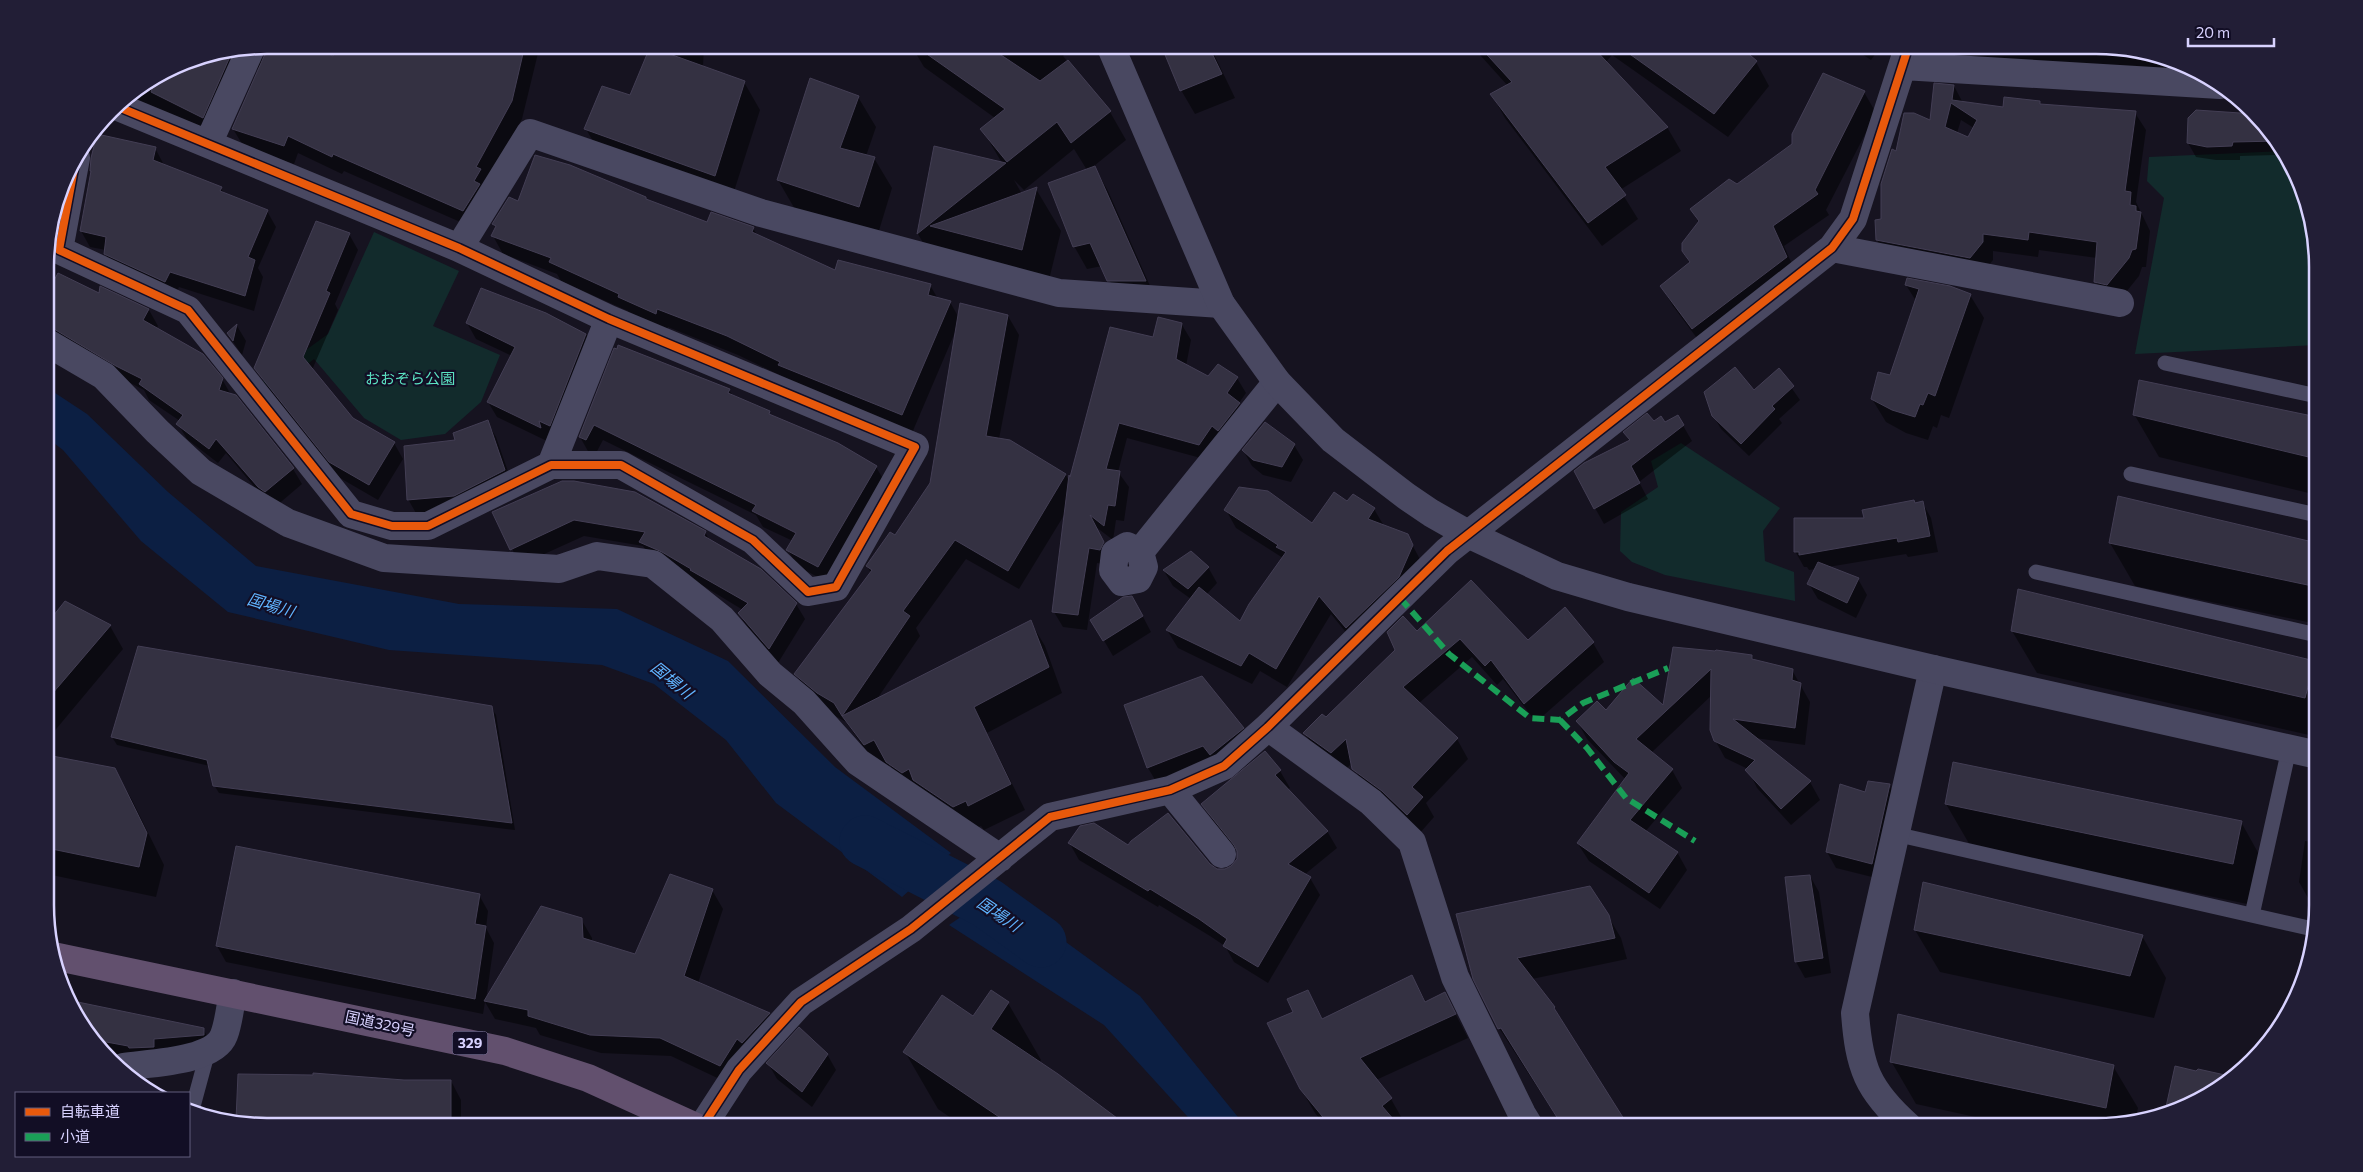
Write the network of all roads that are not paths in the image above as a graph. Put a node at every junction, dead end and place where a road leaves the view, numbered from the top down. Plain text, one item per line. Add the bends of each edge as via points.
1 (1114, 54) edge
2 (248, 55) edge
3 (1906, 55) edge
4 (2205, 84) edge
5 (124, 109) edge
6 (208, 144) junction
7 (72, 181) edge
8 (459, 248) junction
9 (1832, 248) junction
10 (2120, 303) dead end
11 (1221, 304) junction
12 (609, 319) junction
13 (54, 347) edge
14 (2164, 363) dead end
15 (1277, 382) junction
16 (2309, 394) edge
17 (551, 465) junction
18 (2131, 474) dead end
19 (2309, 513) edge
20 (1468, 534) junction
21 (1140, 552) dead end
22 (2036, 572) dead end
23 (2309, 633) edge
24 (1933, 669) junction
25 (1268, 728) junction
26 (2289, 749) junction
27 (2309, 753) edge
28 (1170, 790) junction
29 (1895, 834) junction
30 (1222, 854) dead end
31 (1000, 858) junction
32 (2252, 915) junction
33 (2308, 928) edge
34 (60, 958) edge
35 (233, 993) junction
36 (208, 1051) junction
37 (128, 1066) edge
38 (193, 1105) edge
39 (676, 1118) edge
40 (708, 1118) edge
41 (1524, 1118) edge
42 (1899, 1118) edge

1 - 11 street
2 - 6 street
3 - 4 street
3 - 9 street via 1853,219
5 - 6 street
6 - 8 street
7 - 17 street via 59,250 188,310 351,514 392,526 428,526
8 - 11 street via 530,133 761,213 1059,293
8 - 12 street
9 - 10 street
9 - 20 street
11 - 15 street
12 - 17 street
12 - 17 street via 915,447 836,587 808,592 753,540 621,465
13 - 31 street via 104,376 202,472 288,523 384,558 559,569 596,556 652,564 722,619 770,674 804,702 858,762
14 - 16 lane
15 - 20 street via 1333,440 1406,496
15 - 21 street
18 - 19 lane
20 - 24 street via 1557,576 1628,597
20 - 25 street
22 - 23 lane
24 - 26 street
24 - 29 street
25 - 28 street via 1224,766
25 - 41 street via 1371,802 1412,842 1455,977
26 - 27 street
26 - 32 lane
28 - 30 street
28 - 31 street via 1050,817
29 - 32 lane
29 - 42 street via 1855,1012 1858,1049 1871,1084
31 - 40 street via 911,929 801,1002 739,1070
32 - 33 lane
34 - 35 highway, 国道329号 / 329
35 - 36 street via 224,1037
35 - 39 highway, 国道329号 / 329 via 505,1051 588,1078
36 - 37 street via 188,1058
36 - 38 lane

